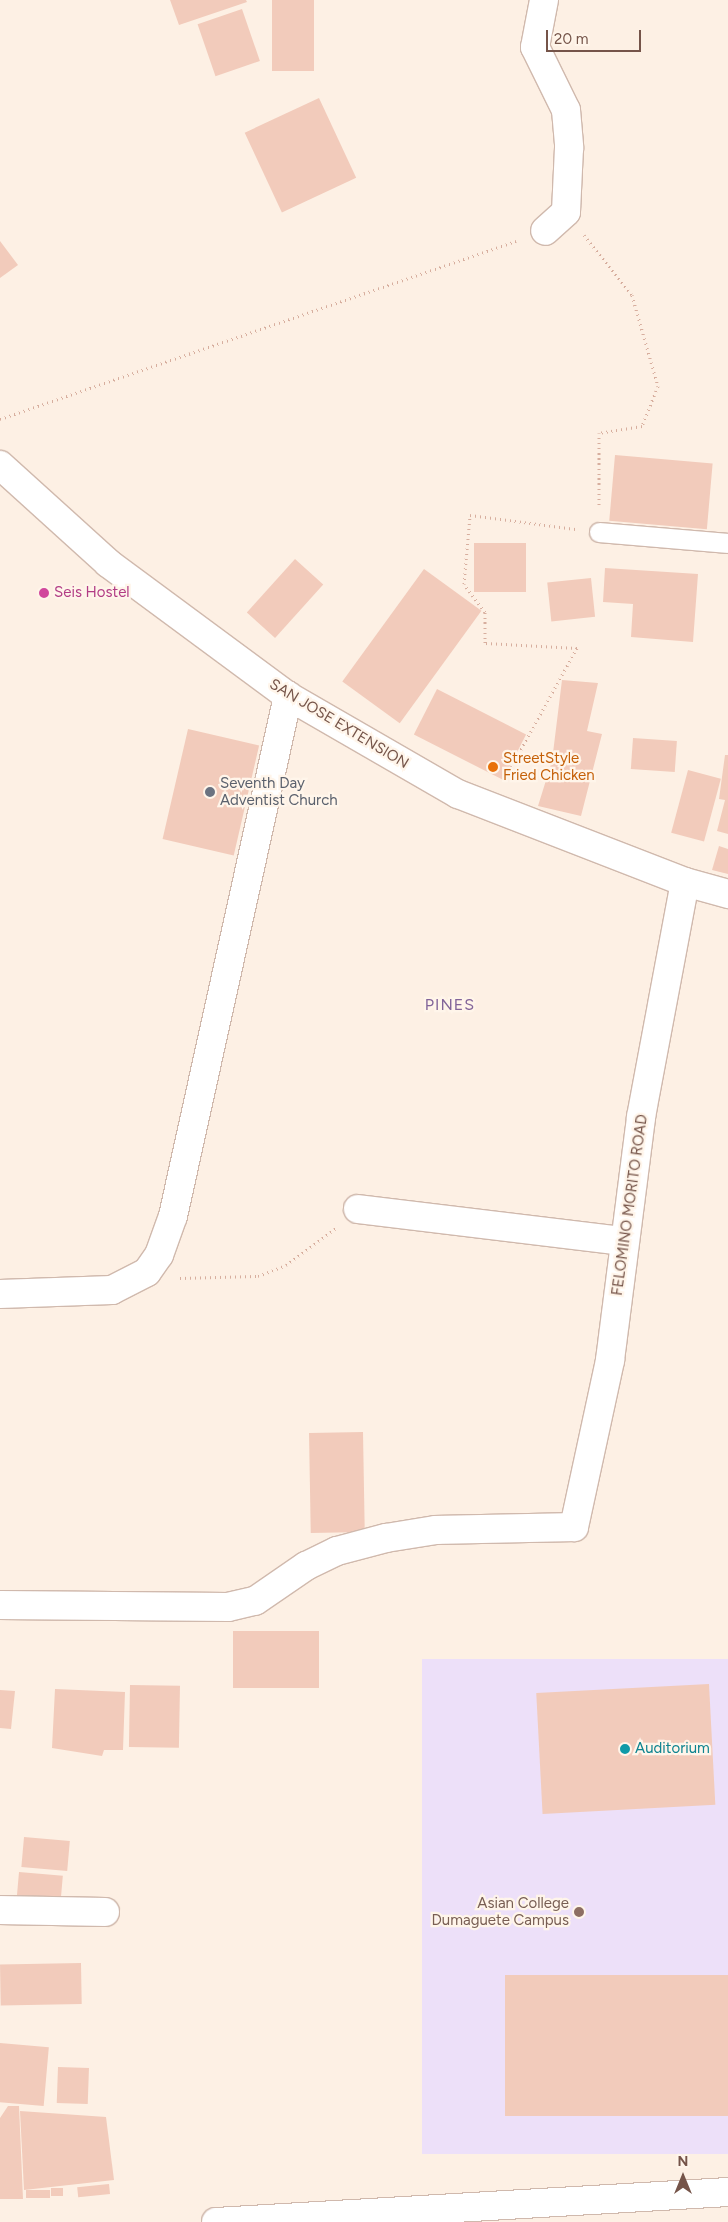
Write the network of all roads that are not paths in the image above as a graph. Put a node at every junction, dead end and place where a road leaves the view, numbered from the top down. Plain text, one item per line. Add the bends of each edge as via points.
1 (544, 0) edge
2 (545, 231) road end
3 (0, 466) edge
4 (599, 532) road end
5 (728, 543) edge
6 (288, 696) junction
7 (685, 882) junction
8 (728, 894) edge
9 (358, 1209) road end
10 (624, 1241) junction
11 (0, 1294) edge
12 (0, 1605) edge
13 (0, 1910) edge
14 (105, 1912) dead end
15 (728, 2192) edge
16 (216, 2222) edge

1 - 2 street via 535,47 566,110 569,148 566,212
3 - 6 street, SAN JOSE EXTENSION via 108,564
4 - 5 lane
6 - 7 street, SAN JOSE EXTENSION via 458,794
6 - 11 street via 173,1216 147,1272 112,1290
7 - 8 street, SAN JOSE EXTENSION
7 - 10 street, FELOMINO MORITO ROAD via 641,1117
9 - 10 street
10 - 12 street, FELOMINO MORITO ROAD via 599,1421 574,1527 455,1529 386,1538 337,1552 306,1566 255,1601 228,1607
13 - 14 street
15 - 16 street

